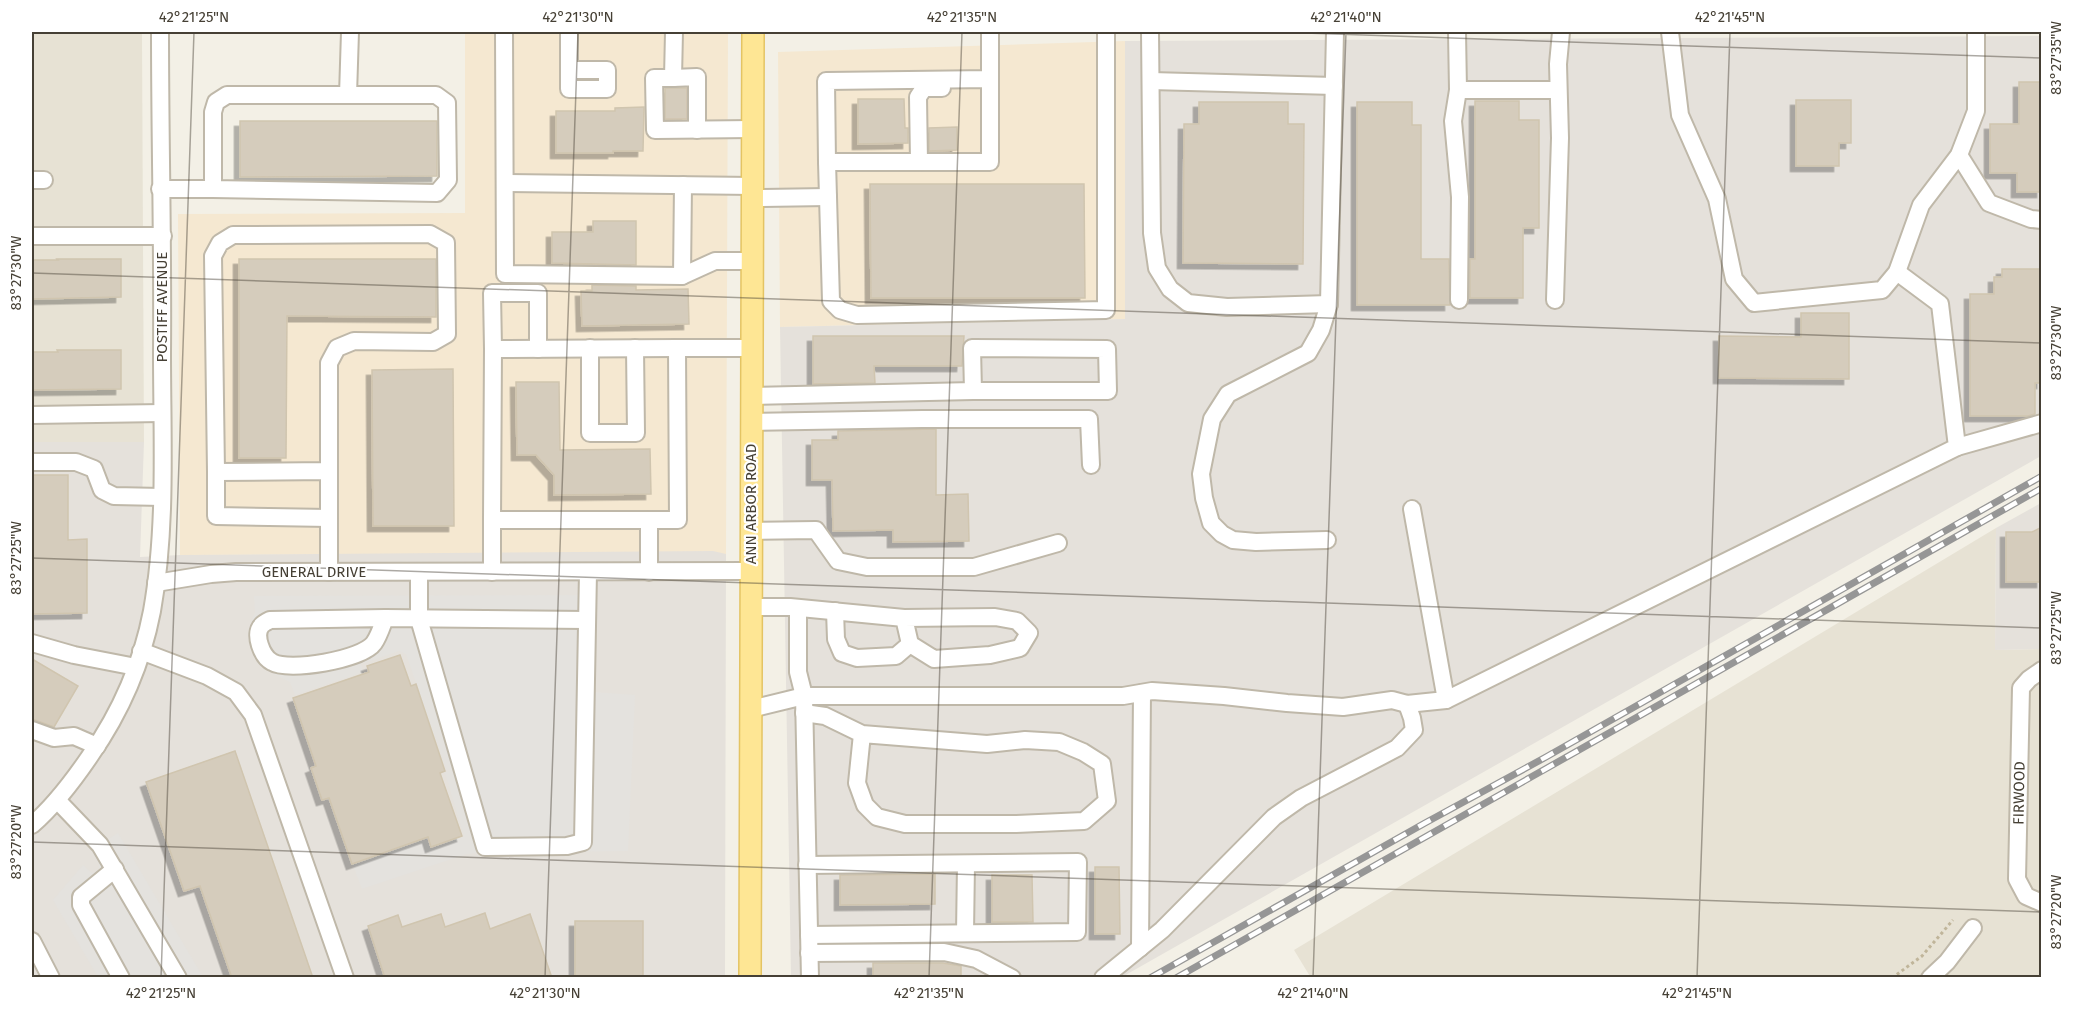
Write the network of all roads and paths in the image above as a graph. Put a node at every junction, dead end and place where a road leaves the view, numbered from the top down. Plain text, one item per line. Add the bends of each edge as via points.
1 (160, 32) edge
2 (350, 32) edge
3 (504, 32) edge
4 (569, 32) edge
5 (674, 32) edge
6 (753, 32) edge
7 (990, 32) edge
8 (1106, 32) edge
9 (1150, 32) edge
10 (1335, 32) edge
11 (1457, 32) edge
12 (1561, 32) edge
13 (1670, 32) edge
14 (1976, 32) edge
15 (569, 70) dead end
16 (673, 78) junction
17 (964, 79) junction
18 (990, 79) junction
19 (1151, 81) junction
20 (1334, 86) junction
21 (1458, 90) junction
22 (1558, 90) junction
23 (348, 95) junction
24 (753, 129) junction
25 (697, 130) junction
26 (1959, 155) junction
27 (827, 162) junction
28 (919, 162) junction
29 (505, 183) junction
30 (683, 185) junction
31 (160, 189) junction
32 (213, 189) junction
33 (753, 192) junction
34 (828, 197) junction
35 (2042, 220) edge
36 (32, 236) edge
37 (163, 236) junction
38 (752, 261) junction
39 (1897, 272) junction
40 (682, 276) junction
41 (1459, 300) dead end
42 (1555, 300) dead end
43 (1329, 304) junction
44 (590, 348) junction
45 (635, 348) junction
46 (677, 348) junction
47 (751, 348) junction
48 (492, 349) junction
49 (538, 349) junction
50 (973, 391) junction
51 (752, 396) junction
52 (162, 413) junction
53 (32, 414) edge
54 (752, 422) junction
55 (2042, 423) edge
56 (1957, 447) junction
57 (32, 462) edge
58 (1091, 465) dead end
59 (329, 471) junction
60 (216, 472) junction
61 (162, 497) junction
62 (1412, 509) dead end
63 (329, 518) junction
64 (492, 520) junction
65 (649, 520) junction
66 (751, 531) junction
67 (1327, 540) dead end
68 (1058, 543) dead end
69 (329, 572) junction
70 (419, 572) junction
71 (492, 572) junction
72 (588, 572) junction
73 (649, 572) junction
74 (751, 572) junction
75 (156, 583) junction
76 (751, 607) junction
77 (798, 608) junction
78 (835, 611) junction
79 (385, 618) junction
80 (419, 618) junction
81 (904, 618) junction
82 (587, 620) junction
83 (32, 643) edge
84 (910, 644) junction
85 (139, 659) junction
86 (2042, 670) edge
87 (1142, 693) junction
88 (1446, 700) junction
89 (804, 704) junction
90 (1407, 704) junction
91 (751, 709) junction
92 (32, 730) edge
93 (862, 734) junction
94 (98, 746) junction
95 (57, 800) junction
96 (32, 825) edge
97 (966, 864) junction
98 (807, 865) junction
99 (115, 869) junction
100 (2034, 899) edge
101 (1953, 920) dead end
102 (1973, 928) dead end
103 (965, 933) junction
104 (809, 934) junction
105 (32, 941) edge
106 (1140, 948) junction
107 (809, 953) junction
108 (51, 978) edge
109 (122, 978) edge
110 (178, 978) edge
111 (345, 978) edge
112 (750, 978) edge
113 (810, 978) edge
114 (1012, 978) edge
115 (1103, 978) edge
116 (1892, 978) edge
117 (1930, 978) edge

1 - 31 street, POSTIFF AVENUE
2 - 23 street
3 - 29 street
4 - 15 street
5 - 16 street
6 - 24 main road, ANN ARBOR ROAD
7 - 18 street
8 - 34 street via 1106,310 857,315 840,310 831,301
9 - 19 street
10 - 20 street
11 - 21 street
12 - 22 street
13 - 39 street via 1680,115 1716,199 1734,279 1754,303 1882,290
14 - 26 street via 1976,111
16 - 25 street via 697,77
16 - 25 street via 654,78 655,130
17 - 18 street
17 - 27 street via 826,81
17 - 28 street via 950,88 924,88 918,97
18 - 28 street via 990,162
19 - 20 street
19 - 43 street via 1152,233 1157,268 1170,289 1188,303 1227,307
20 - 43 street
21 - 22 street
21 - 41 street via 1453,121 1460,197
22 - 42 street
23 - 32 street via 227,95 216,102
23 - 32 street via 436,95 447,104 448,180 437,193
24 - 25 street
24 - 33 main road, ANN ARBOR ROAD
26 - 35 street via 1989,203
26 - 39 street via 1921,205
27 - 28 street
27 - 34 street
29 - 30 street
29 - 40 street via 505,274
30 - 33 street
30 - 40 street
31 - 32 street
31 - 37 street, POSTIFF AVENUE
33 - 34 street
33 - 38 main road, ANN ARBOR ROAD
36 - 37 street
37 - 52 street, POSTIFF AVENUE
38 - 40 street via 715,261
38 - 47 main road, ANN ARBOR ROAD
39 - 56 street via 1940,304
43 - 67 street via 1308,353 1228,394 1212,419 1201,474 1211,523 1233,540
44 - 45 street
44 - 45 street via 590,434 636,433
44 - 49 street
45 - 46 street
46 - 47 street
46 - 65 street via 678,519
47 - 51 main road, ANN ARBOR ROAD
48 - 49 street
48 - 49 street via 492,293 538,293
48 - 64 street
50 - 50 street via 972,348 1107,349 1108,391
50 - 51 street
51 - 54 main road, ANN ARBOR ROAD
52 - 53 street
52 - 61 street, POSTIFF AVENUE
54 - 58 street via 1089,419
54 - 66 main road, ANN ARBOR ROAD
55 - 56 street
56 - 88 street
57 - 61 street via 76,462 94,469 102,490 114,496
59 - 60 street
59 - 60 street via 329,363 338,348 354,341 432,342 447,334 446,243 430,234 233,235 219,243 213,256
59 - 63 street
60 - 63 street via 216,516
61 - 75 street, POSTIFF AVENUE
62 - 88 street
63 - 69 street
64 - 65 street
64 - 71 street
65 - 73 street
66 - 68 street via 816,530 838,561 867,567 974,567
66 - 74 main road, ANN ARBOR ROAD
69 - 70 street, GENERAL DRIVE
69 - 75 street, GENERAL DRIVE via 228,573
70 - 71 street, GENERAL DRIVE
70 - 80 street
71 - 72 street, GENERAL DRIVE
72 - 73 street, GENERAL DRIVE
72 - 82 street
73 - 74 street, GENERAL DRIVE
74 - 76 main road, ANN ARBOR ROAD
75 - 85 street
76 - 77 street
76 - 91 main road, ANN ARBOR ROAD
77 - 78 street
77 - 89 street via 798,672
78 - 81 street
78 - 84 street via 836,639 842,652 856,658 896,656
79 - 79 street via 270,621 259,630 260,643 264,655 273,663 335,662 357,656 374,645
79 - 80 street
80 - 82 street
80 - 82 street via 484,847 567,846 583,842
81 - 84 street
81 - 84 street via 995,617 1017,621 1029,633 1020,648 990,656 934,659
83 - 85 street via 74,655
85 - 94 street
85 - 111 street via 207,676 236,692 252,715
86 - 100 street, FIRWOOD via 2021,688 2017,879
87 - 89 street
87 - 90 street via 1343,707 1392,700
87 - 106 street
88 - 90 street
89 - 91 street
89 - 93 street
89 - 98 street
90 - 106 street via 1414,730 1397,748 1301,798 1274,817
91 - 112 main road, ANN ARBOR ROAD
92 - 94 street via 54,738 74,736
93 - 93 street via 987,744 1059,741 1102,764 1107,801 1084,821 906,824 877,817 865,805 857,783
94 - 95 street
95 - 96 street
95 - 99 street via 100,845
97 - 98 street
97 - 103 street
97 - 103 street via 1078,862 1077,932
98 - 104 street
99 - 109 street via 81,897 81,905
99 - 110 street
101 - 116 path via 1922,956
102 - 117 street
103 - 104 street
104 - 107 street
105 - 108 street
106 - 115 street
107 - 113 street
107 - 114 street via 944,952 976,959

